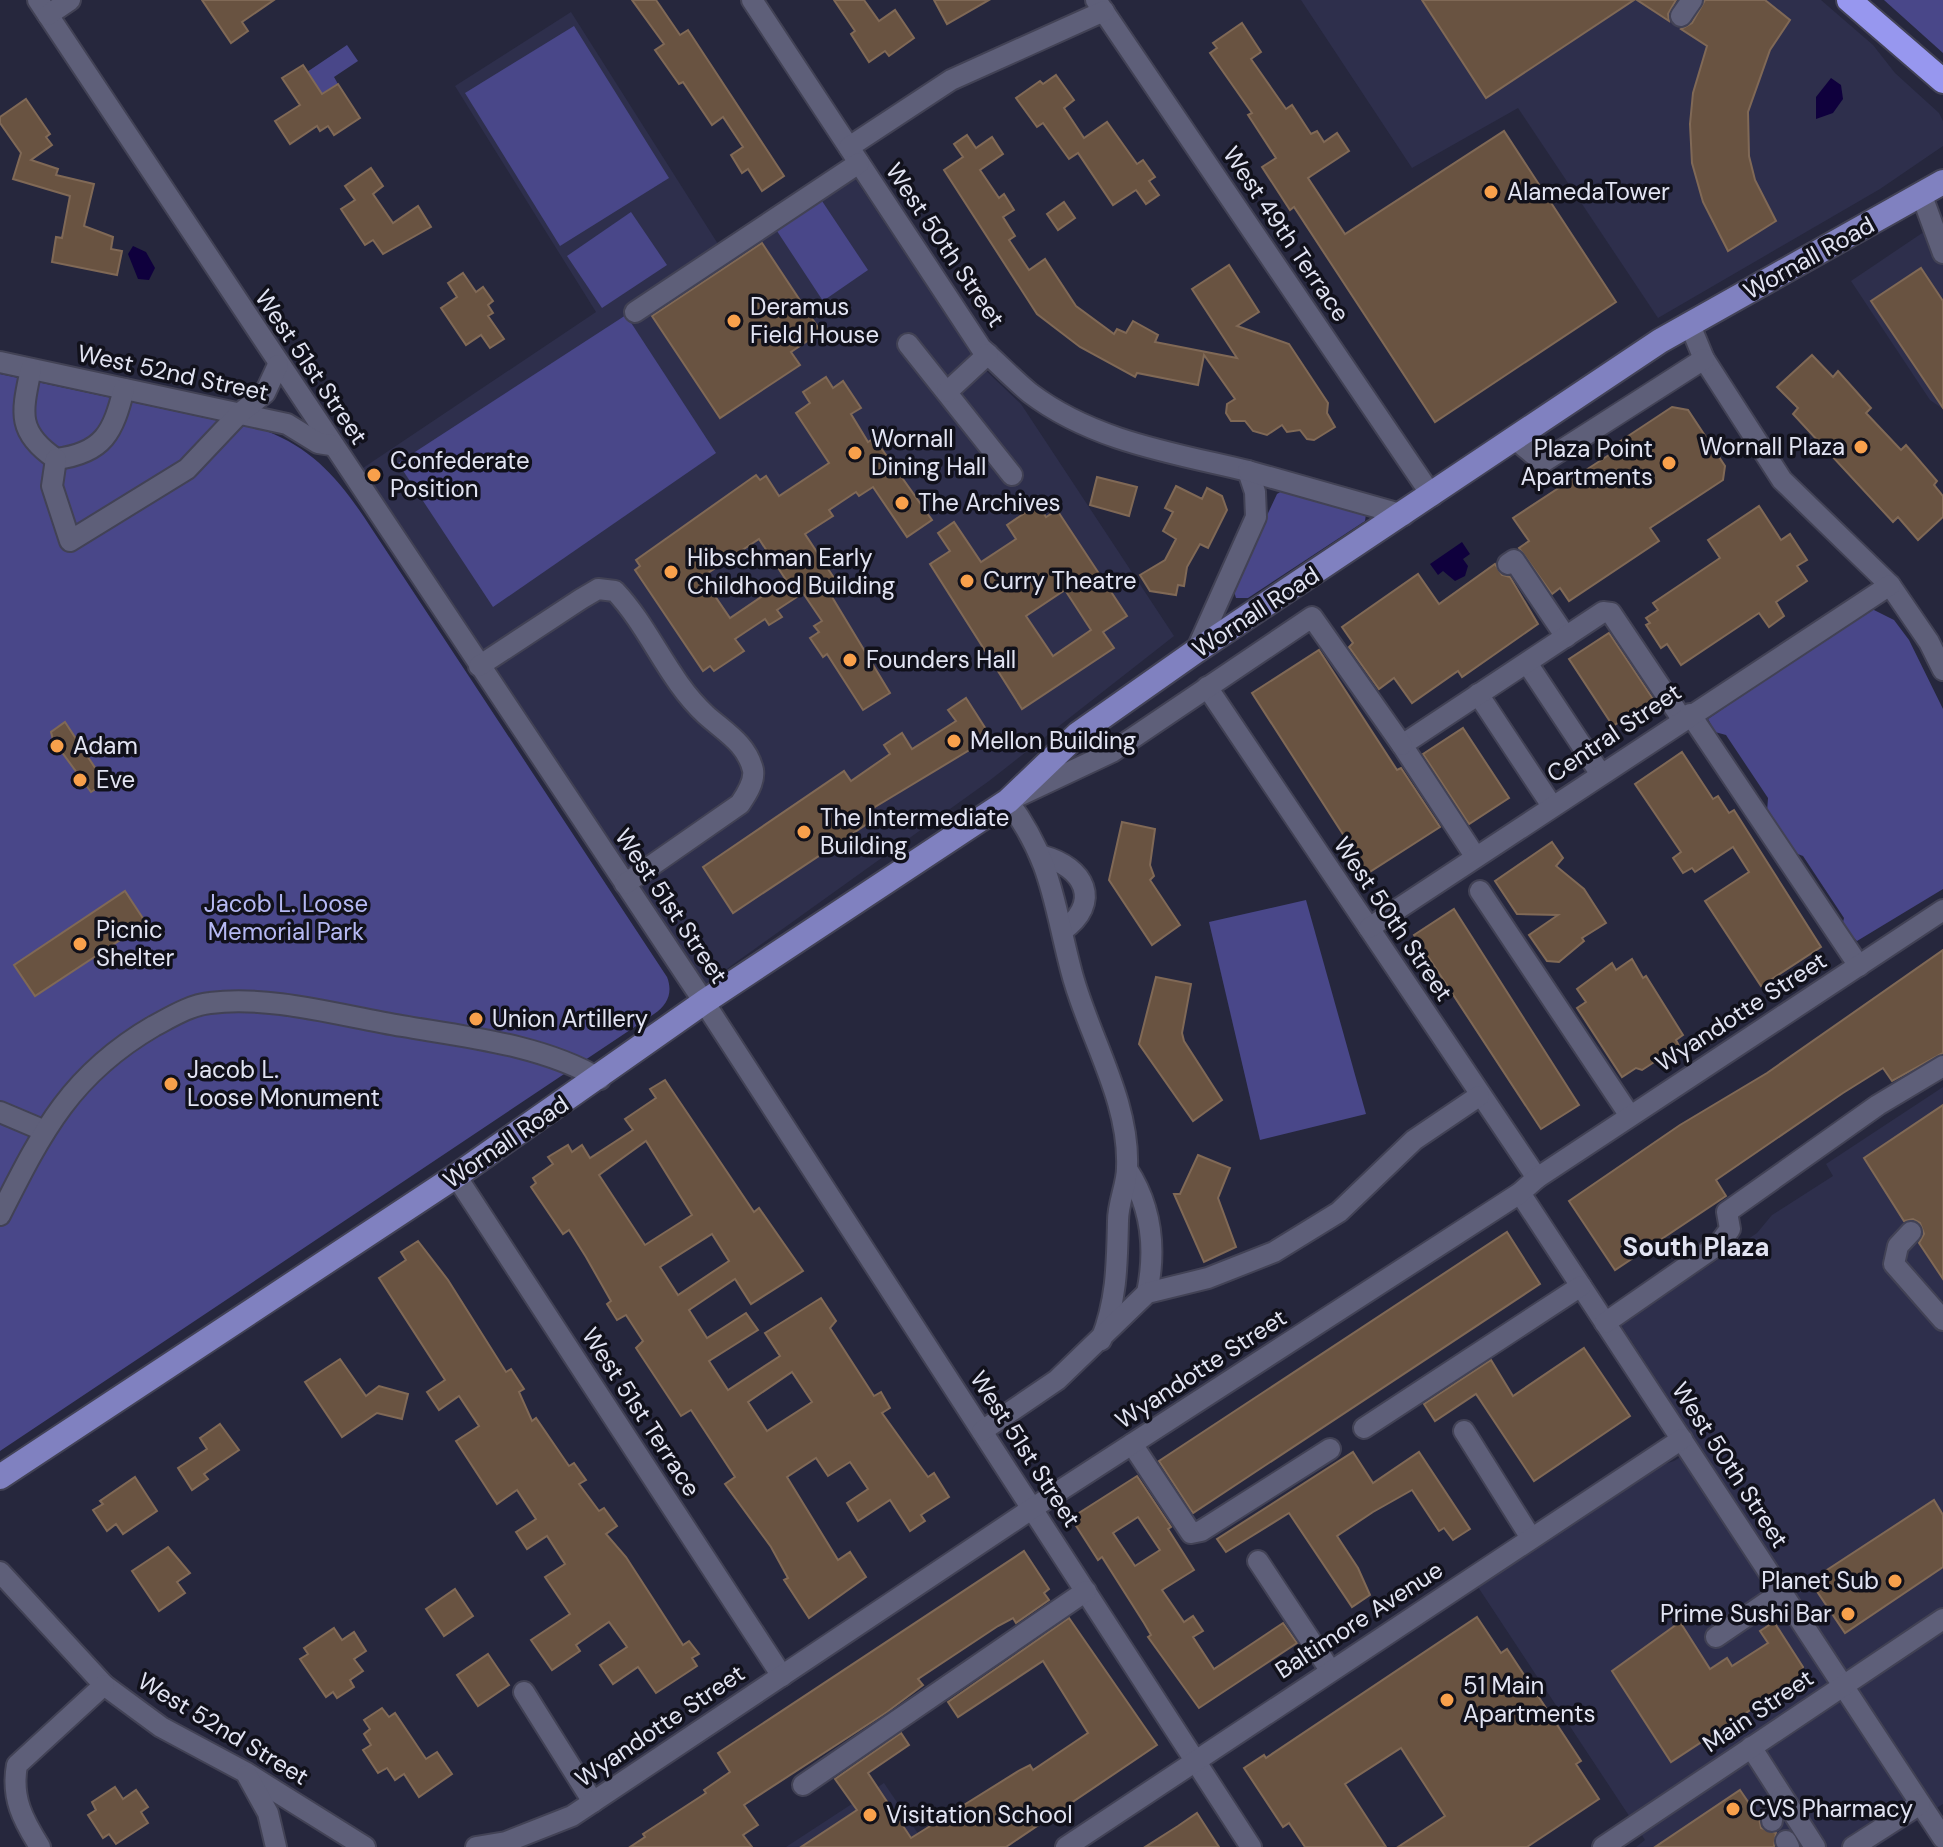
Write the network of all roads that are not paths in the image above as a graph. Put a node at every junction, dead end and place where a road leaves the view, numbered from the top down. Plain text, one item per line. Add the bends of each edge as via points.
1 (70, 0) edge
2 (752, 0) edge
3 (1849, 0) edge
4 (1100, 5) edge
5 (43, 7) edge
6 (1943, 81) edge
7 (854, 155) junction
8 (1943, 182) edge
9 (1922, 196) junction
10 (1943, 253) edge
11 (635, 312) dead end
12 (1690, 325) junction
13 (908, 344) dead end
14 (988, 354) junction
15 (1704, 359) junction
16 (0, 362) edge
17 (278, 365) junction
18 (31, 369) junction
19 (124, 389) junction
20 (947, 392) junction
21 (239, 414) junction
22 (1516, 440) junction
23 (331, 445) junction
24 (56, 459) junction
25 (1248, 471) junction
26 (1012, 475) dead end
27 (1432, 496) junction
28 (1404, 515) junction
29 (1508, 564) dead end
30 (1890, 585) junction
31 (1566, 637) junction
32 (1196, 651) junction
33 (1527, 663) junction
34 (479, 666) junction
35 (1943, 670) edge
36 (1207, 687) junction
37 (1478, 694) junction
38 (1686, 716) junction
39 (1402, 745) junction
40 (1600, 773) junction
41 (1008, 801) junction
42 (1552, 806) junction
43 (1043, 856) junction
44 (1475, 856) junction
45 (625, 884) junction
46 (1480, 891) dead end
47 (1943, 910) edge
48 (1369, 928) junction
49 (1062, 931) junction
50 (1859, 966) junction
51 (704, 1002) junction
52 (1943, 1066) edge
53 (600, 1079) junction
54 (1479, 1096) junction
55 (0, 1112) edge
56 (1630, 1116) junction
57 (45, 1131) junction
58 (1127, 1169) junction
59 (456, 1176) junction
60 (1537, 1178) junction
61 (1520, 1193) junction
62 (0, 1215) edge
63 (1911, 1232) dead end
64 (1581, 1286) junction
65 (1147, 1293) junction
66 (1943, 1320) edge
67 (1605, 1323) junction
68 (1101, 1340) junction
69 (1364, 1428) dead end
70 (982, 1431) junction
71 (1464, 1431) dead end
72 (1682, 1439) junction
73 (1132, 1444) junction
74 (1330, 1449) dead end
75 (0, 1477) edge
76 (1033, 1508) junction
77 (1531, 1538) junction
78 (1258, 1561) dead end
79 (0, 1572) edge
80 (1086, 1591) junction
81 (1782, 1592) junction
82 (1943, 1619) edge
83 (1716, 1637) dead end
84 (1330, 1670) junction
85 (782, 1676) junction
86 (104, 1685) junction
87 (1843, 1685) junction
88 (524, 1692) dead end
89 (1751, 1747) junction
90 (1195, 1760) junction
91 (245, 1772) junction
92 (803, 1785) dead end
93 (1782, 1796) junction
94 (593, 1802) junction
95 (1920, 1804) junction
96 (1772, 1821) dead end
97 (1943, 1838) edge
98 (40, 1847) edge
99 (276, 1847) edge
100 (365, 1847) edge
101 (476, 1847) edge
102 (1066, 1847) edge
103 (1251, 1847) edge
104 (1603, 1847) edge
105 (1815, 1847) edge
106 (1853, 1847) edge

1 - 5 street
2 - 7 street, West 50th Street
3 - 6 highway
4 - 7 street via 951,80
4 - 27 street, West 49th Terrace
5 - 17 street, West 51st Street
7 - 11 street
7 - 14 street, West 50th Street
8 - 9 main road, Wornall Road
9 - 10 street
9 - 12 main road, Wornall Road
12 - 15 street
12 - 22 main road, Wornall Road
13 - 20 street
14 - 20 street
14 - 25 street, West 50th Street via 1031,394 1091,428
15 - 22 street via 1543,462
15 - 30 street via 1782,480
16 - 18 street, West 52nd Street
17 - 21 street via 265,393
17 - 23 street, West 51st Street
18 - 19 street, West 52nd Street
18 - 24 street via 23,408 26,426 36,445
19 - 21 street, West 52nd Street
19 - 24 street via 114,427 98,445 78,456
20 - 26 street
21 - 23 street, West 52nd Street via 287,424
21 - 24 street via 187,469 70,541 52,486
22 - 27 main road, Wornall Road
23 - 34 street, West 51st Street
25 - 28 street, West 50th Street
25 - 32 street via 1256,517
27 - 28 main road, Wornall Road
28 - 32 main road, Wornall Road
29 - 31 street via 1514,560
30 - 35 street
30 - 38 street, Central Street
31 - 33 street
31 - 38 street via 1603,612 1611,613
32 - 41 main road, Wornall Road via 1078,734
33 - 37 street
33 - 40 street
34 - 45 street, West 51st Street
34 - 45 street via 598,589 615,591 684,689 744,750 754,773 740,804
36 - 39 street, Wornall Road via 1312,617
36 - 41 street, Wornall Road via 1112,752
36 - 48 street, West 50th Street
37 - 39 street
37 - 42 street
38 - 40 street, Central Street
38 - 50 street
39 - 44 street
40 - 42 street, Central Street
41 - 43 street
41 - 51 main road, Wornall Road
42 - 44 street, Central Street
43 - 49 street
43 - 49 street via 1078,872 1085,890 1081,909
44 - 48 street, Central Street
45 - 51 street, West 51st Street
46 - 56 street
47 - 50 street, Wyandotte Street
48 - 54 street, West 50th Street
49 - 58 street via 1115,1094
50 - 56 street, Wyandotte Street
51 - 53 main road, Wornall Road
51 - 70 street, West 51st Street
52 - 67 street via 1878,1105 1727,1212 1730,1229 1719,1244
53 - 57 street via 569,1060 412,1028 257,1003 208,1003 168,1019 111,1055 75,1087
53 - 59 main road, Wornall Road
54 - 60 street, West 50th Street
54 - 65 street via 1414,1140 1339,1212 1274,1252 1208,1278
55 - 57 street
56 - 60 street, Wyandotte Street
57 - 62 street
58 - 65 street via 1142,1192 1148,1221 1153,1262
58 - 68 street via 1118,1202 1117,1284
59 - 75 main road, Wornall Road
59 - 85 street, West 51st Terrace
60 - 61 street, Wyandotte Street
61 - 64 street, West 50th Street
61 - 73 street, Wyandotte Street
63 - 66 street via 1898,1246 1894,1264
64 - 67 street, West 50th Street
64 - 69 street
65 - 68 street
67 - 72 street, West 50th Street
68 - 70 street via 1057,1380
70 - 76 street, West 51st Street
71 - 77 street
72 - 77 street, Baltimore Avenue
72 - 81 street, West 50th Street
73 - 74 street via 1191,1533
73 - 76 street, Wyandotte Street
76 - 80 street, West 51st Street
76 - 85 street, Wyandotte Street
77 - 84 street, Baltimore Avenue
78 - 84 street
79 - 86 street, West 52nd Street
80 - 90 street, West 51st Street
80 - 92 street
81 - 83 street
81 - 87 street, West 50th Street
82 - 87 street, Main Street
84 - 90 street, Baltimore Avenue
85 - 94 street, Wyandotte Street
86 - 91 street, West 52nd Street via 161,1727
86 - 98 street via 17,1765 17,1801
87 - 89 street, Main Street
87 - 95 street, West 50th Street
88 - 94 street
89 - 93 street
89 - 104 street, Main Street
90 - 102 street, Baltimore Avenue
90 - 103 street, West 51st Street
91 - 99 street via 268,1813
91 - 100 street, West 52nd Street
93 - 96 street
93 - 105 street
94 - 101 street, Wyandotte Street via 551,1826
95 - 97 street, West 50th Street
95 - 106 street

